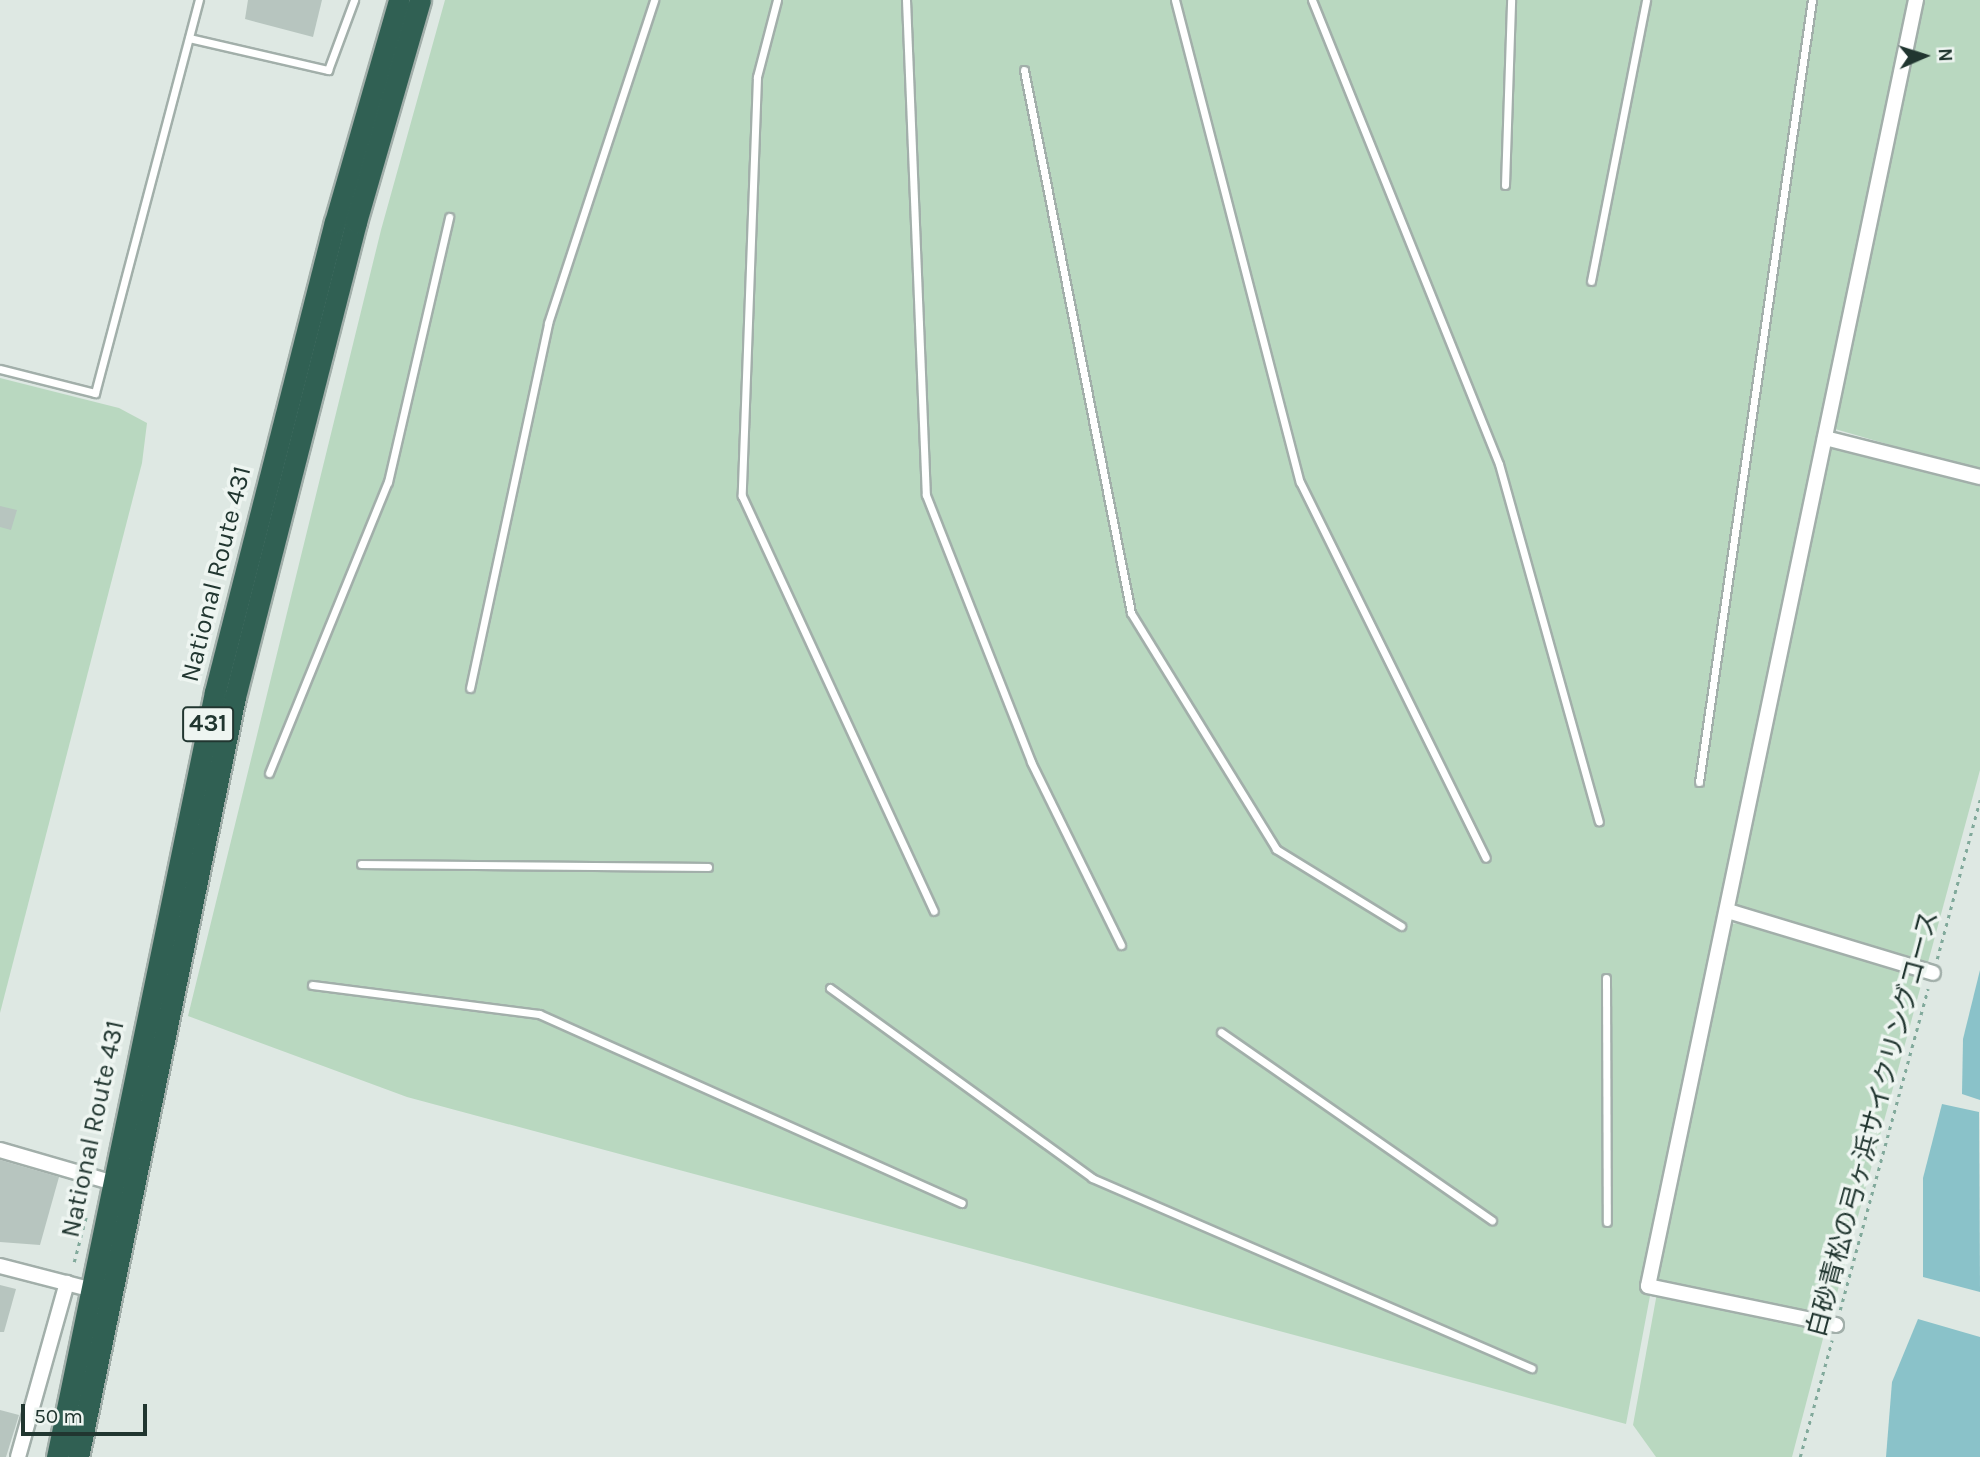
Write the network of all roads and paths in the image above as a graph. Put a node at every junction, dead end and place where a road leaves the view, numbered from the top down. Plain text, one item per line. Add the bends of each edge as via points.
1 (199, 0) edge
2 (354, 0) edge
3 (399, 0) edge
4 (420, 0) edge
5 (654, 0) edge
6 (777, 0) edge
7 (906, 0) edge
8 (1175, 0) edge
9 (1312, 0) edge
10 (1511, 0) edge
11 (1646, 0) edge
12 (1812, 0) edge
13 (1916, 0) edge
14 (189, 38) junction
15 (1024, 70) dead end
16 (1504, 185) dead end
17 (449, 217) dead end
18 (1591, 281) dead end
19 (0, 369) edge
20 (1825, 438) junction
21 (1980, 477) edge
22 (470, 688) dead end
23 (269, 774) dead end
24 (1699, 782) dead end
25 (1980, 800) edge
26 (1599, 821) dead end
27 (1486, 858) dead end
28 (361, 864) dead end
29 (708, 867) dead end
30 (934, 911) dead end
31 (1728, 911) junction
32 (1401, 926) dead end
33 (1121, 945) dead end
34 (1933, 973) junction
35 (1606, 978) dead end
36 (312, 985) dead end
37 (830, 988) dead end
38 (1221, 1032) dead end
39 (0, 1150) edge
40 (110, 1181) junction
41 (90, 1199) dead end
42 (962, 1203) dead end
43 (1492, 1220) dead end
44 (1607, 1222) dead end
45 (74, 1262) dead end
46 (0, 1266) edge
47 (67, 1283) junction
48 (89, 1289) junction
49 (1836, 1325) junction
50 (1532, 1368) dead end
51 (18, 1457) edge
52 (57, 1457) edge
53 (78, 1457) edge
54 (1800, 1457) edge

1 - 14 lane
2 - 14 lane via 328,70
3 - 40 highway, National Route 431 / 431 via 335,222 215,692
4 - 53 highway, National Route 431 / 431 via 356,222 235,698
5 - 22 lane via 548,323
6 - 30 lane via 757,77 742,496
7 - 33 lane via 926,495 1031,762
8 - 27 lane via 1300,482
9 - 26 lane via 1499,464
10 - 16 lane
11 - 18 lane
12 - 24 lane
13 - 20 street
14 - 19 lane via 95,393
15 - 32 lane via 1131,613 1276,849
17 - 23 lane via 388,482
20 - 21 street
20 - 31 street
25 - 34 path, 白砂青松の弓ヶ浜サイクリングコース
28 - 29 lane
31 - 34 street
31 - 49 street via 1647,1286
34 - 49 path, 白砂青松の弓ヶ浜サイクリングコース
35 - 44 lane
36 - 42 lane via 538,1014
37 - 50 lane via 1092,1178
38 - 43 lane
39 - 40 street
40 - 48 highway, National Route 431 / 431
41 - 45 path
46 - 47 street
47 - 48 street
47 - 51 street
48 - 52 highway, National Route 431 / 431
49 - 54 path, 白砂青松の弓ヶ浜サイクリングコース

